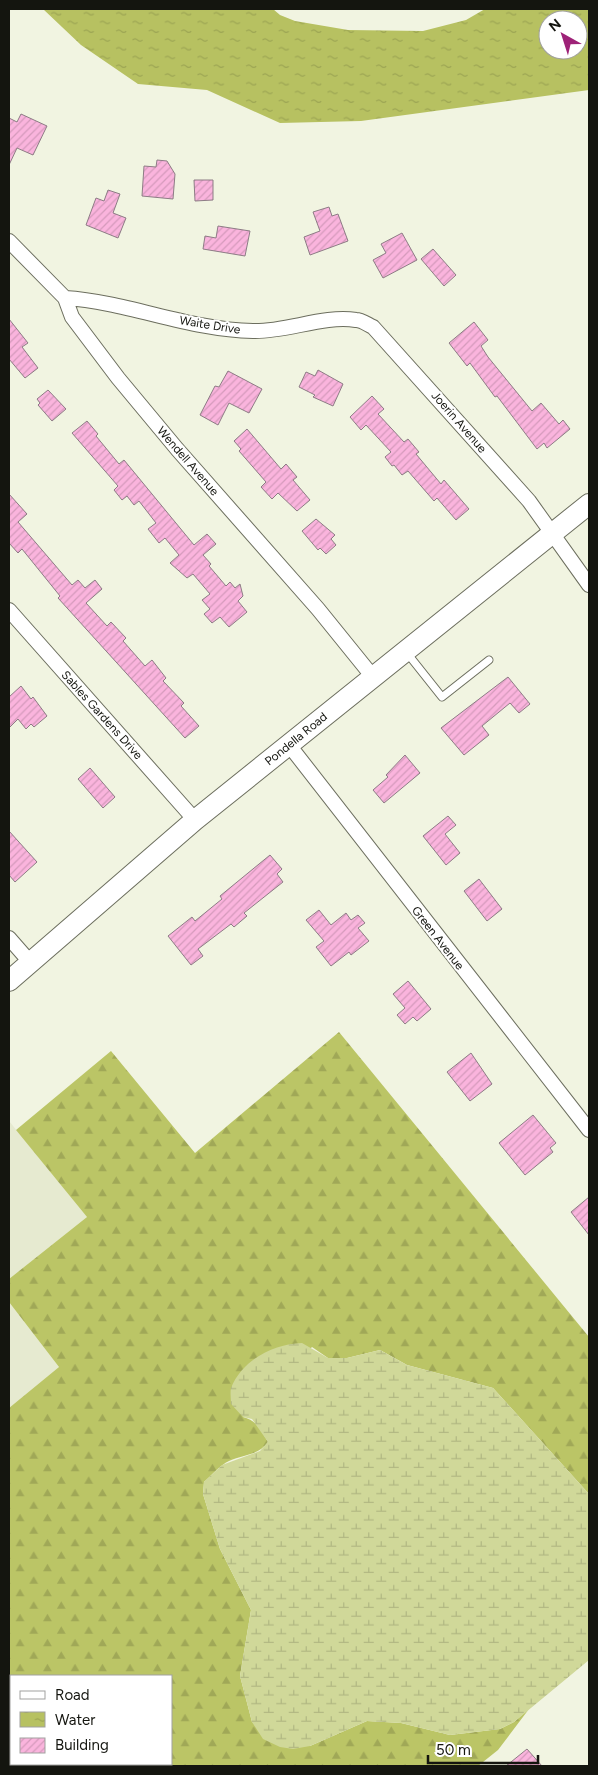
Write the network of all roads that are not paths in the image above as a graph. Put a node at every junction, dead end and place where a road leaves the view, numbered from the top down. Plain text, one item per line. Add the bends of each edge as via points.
1 (9, 241) edge
2 (65, 298) junction
3 (358, 320) joint
4 (589, 504) edge
5 (552, 534) junction
6 (589, 585) edge
7 (9, 610) edge
8 (405, 651) junction
9 (489, 660) dead end
10 (373, 677) junction
11 (288, 744) junction
12 (195, 820) junction
13 (9, 938) edge
14 (30, 962) junction
15 (9, 981) edge
16 (589, 1130) edge

1 - 2 street, Wendell Avenue
2 - 3 street, Waite Drive via 96,300 150,315 236,330 272,331 339,319
2 - 10 street, Wendell Avenue via 72,316 118,378 323,614
3 - 5 street, Joerin Avenue via 373,327 429,388 529,502
4 - 5 main road, Pondella Road
5 - 6 street, Joerin Avenue
5 - 8 main road, Pondella Road
7 - 12 street, Sables Gardens Drive
8 - 9 lane via 442,697
8 - 10 main road, Pondella Road
10 - 11 main road, Pondella Road
11 - 12 main road, Pondella Road
11 - 16 street, Green Avenue
12 - 14 main road, Pondella Road
13 - 14 street
14 - 15 main road, Pondella Road

